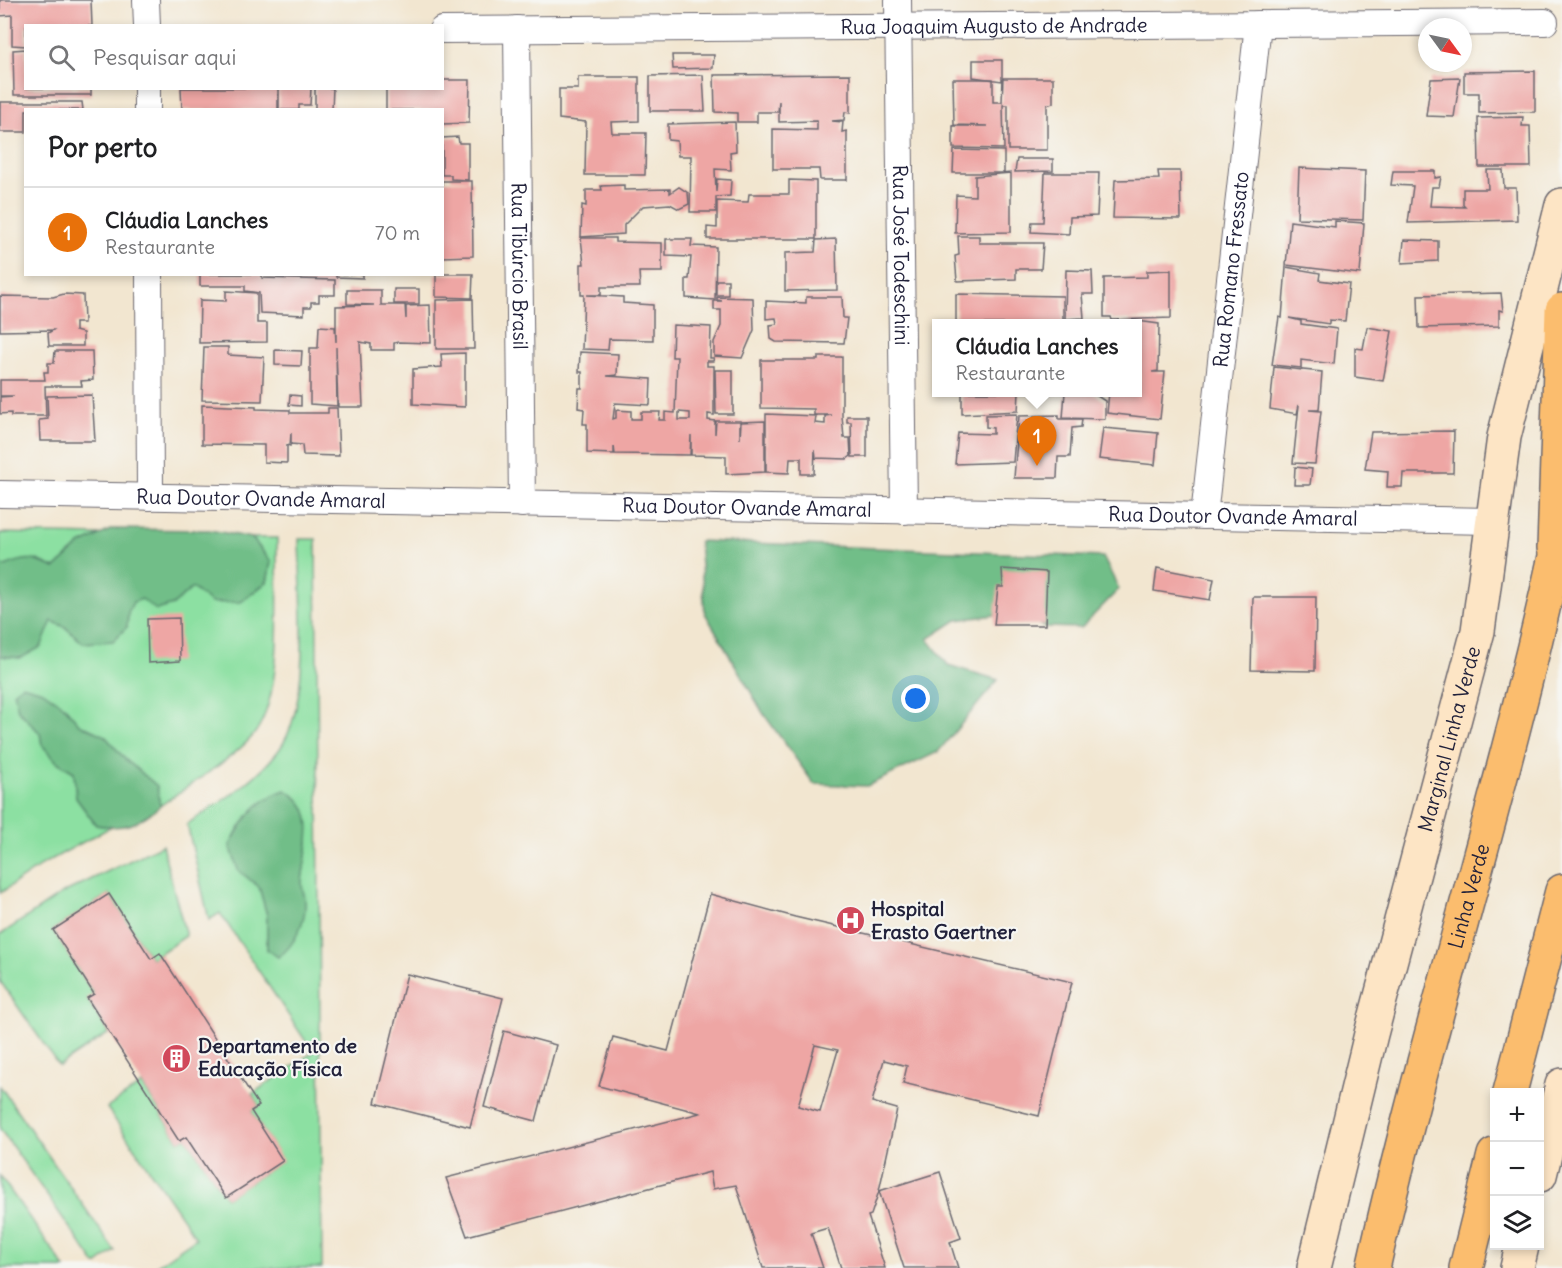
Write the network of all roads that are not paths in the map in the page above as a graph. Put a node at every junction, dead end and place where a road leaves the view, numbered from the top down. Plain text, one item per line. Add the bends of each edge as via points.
1 (146, 0) edge
2 (898, 0) edge
3 (1545, 21) dead end
4 (147, 24) edge
5 (1258, 24) junction
6 (898, 26) junction
7 (517, 29) junction
8 (444, 30) edge
9 (147, 90) edge
10 (147, 108) edge
11 (1562, 205) edge
12 (148, 276) edge
13 (1562, 310) edge
14 (0, 494) edge
15 (150, 497) junction
16 (522, 504) junction
17 (904, 511) junction
18 (1204, 516) junction
19 (1492, 521) junction
20 (1562, 524) edge
21 (1553, 567) junction
22 (1562, 891) edge
23 (1562, 1085) edge
24 (1511, 1088) edge
25 (1549, 1160) edge
26 (1490, 1171) edge
27 (1521, 1250) edge
28 (1314, 1268) edge
29 (1373, 1268) edge
30 (1466, 1268) edge
31 (1517, 1268) edge

1 - 4 street
2 - 6 street, Rua José Todeschini
3 - 5 street, Rua Joaquim Augusto de Andrade
5 - 6 street, Rua Joaquim Augusto de Andrade
5 - 18 street, Rua Romano Fressato
6 - 7 street, Rua Joaquim Augusto de Andrade
6 - 17 street, Rua José Todeschini
7 - 8 street, Rua Joaquim Augusto de Andrade
7 - 16 street, Rua Tibúrcio Brasil
9 - 10 street
11 - 19 main road, Marginal Linha Verde via 1511,404
12 - 15 street
13 - 21 highway
14 - 15 street, Rua Doutor Ovande Amaral
15 - 16 street, Rua Doutor Ovande Amaral
16 - 17 street, Rua Doutor Ovande Amaral
17 - 18 street, Rua Doutor Ovande Amaral
18 - 19 street, Rua Doutor Ovande Amaral
19 - 28 main road, Marginal Linha Verde via 1478,631 1371,1034
20 - 21 highway, Linha Verde
21 - 29 highway, Linha Verde via 1413,1098
22 - 24 highway
23 - 25 main road
26 - 30 highway
27 - 31 main road

